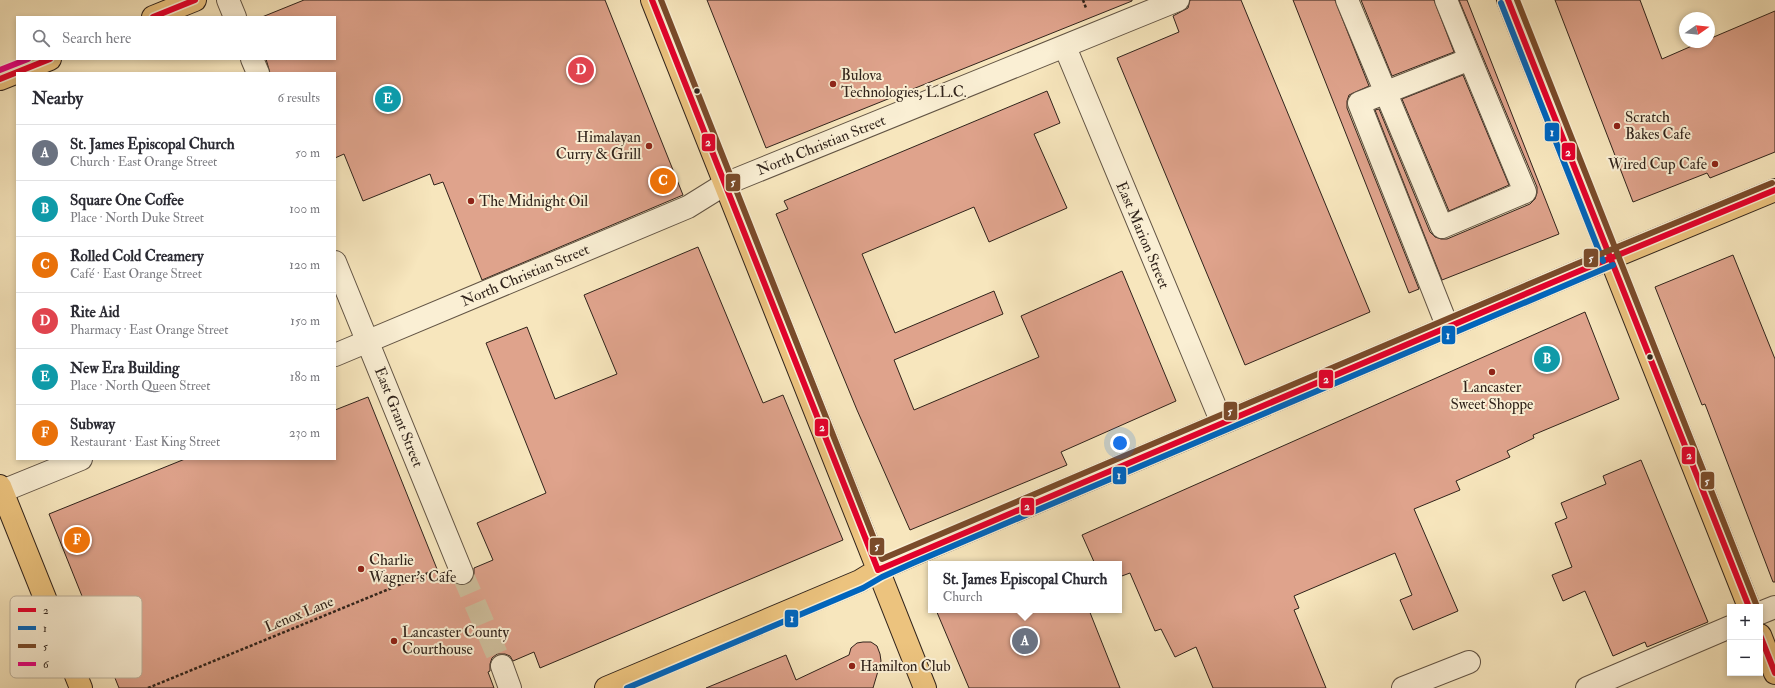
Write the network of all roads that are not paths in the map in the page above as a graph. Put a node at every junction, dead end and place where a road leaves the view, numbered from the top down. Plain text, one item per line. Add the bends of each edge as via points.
1 (195, 0) edge
2 (228, 0) edge
3 (652, 0) edge
4 (1178, 0) edge
5 (1347, 0) edge
6 (1446, 0) edge
7 (1508, 0) edge
8 (155, 16) edge
9 (235, 16) edge
10 (1065, 47) junction
11 (1470, 59) junction
12 (48, 60) edge
13 (252, 60) edge
14 (18, 72) edge
15 (258, 72) edge
16 (16, 73) edge
17 (0, 79) edge
18 (1385, 92) junction
19 (725, 184) junction
20 (1775, 190) edge
21 (1610, 258) junction
22 (336, 264) edge
23 (1448, 328) junction
24 (367, 341) junction
25 (336, 354) edge
26 (1222, 423) junction
27 (78, 460) edge
28 (1, 490) edge
29 (460, 567) tunnel mouth
30 (878, 570) junction
31 (44, 596) edge
32 (1748, 604) edge
33 (1775, 606) edge
34 (1763, 612) edge
35 (1727, 629) edge
36 (1762, 640) edge
37 (1469, 662) dead end
38 (502, 666) tunnel mouth
39 (1775, 673) edge
40 (77, 678) edge
41 (81, 688) edge
42 (510, 688) edge
43 (606, 688) edge
44 (925, 688) edge
45 (1403, 688) edge
46 (1587, 688) edge

1 - 8 main road
2 - 9 street
3 - 19 main road
4 - 10 street, North Christian Street
5 - 18 street
6 - 11 street
7 - 21 main road
10 - 19 street, North Christian Street
10 - 26 street, East Marion Street
11 - 18 street
11 - 18 street via 1525,192 1442,227
12 - 14 main road
13 - 15 street
16 - 17 main road
18 - 23 street via 1359,103
19 - 24 street, North Christian Street via 688,207
19 - 30 main road
20 - 21 main road
21 - 23 main road
21 - 32 main road
22 - 24 street, East Grant Street
23 - 26 main road
24 - 25 street, North Christian Street
24 - 29 street, East Grant Street
26 - 30 main road
27 - 28 street
28 - 31 main road
30 - 43 main road via 860,581
30 - 44 main road
33 - 34 street
35 - 46 street
36 - 39 main road
37 - 45 street
38 - 42 street
40 - 41 main road

